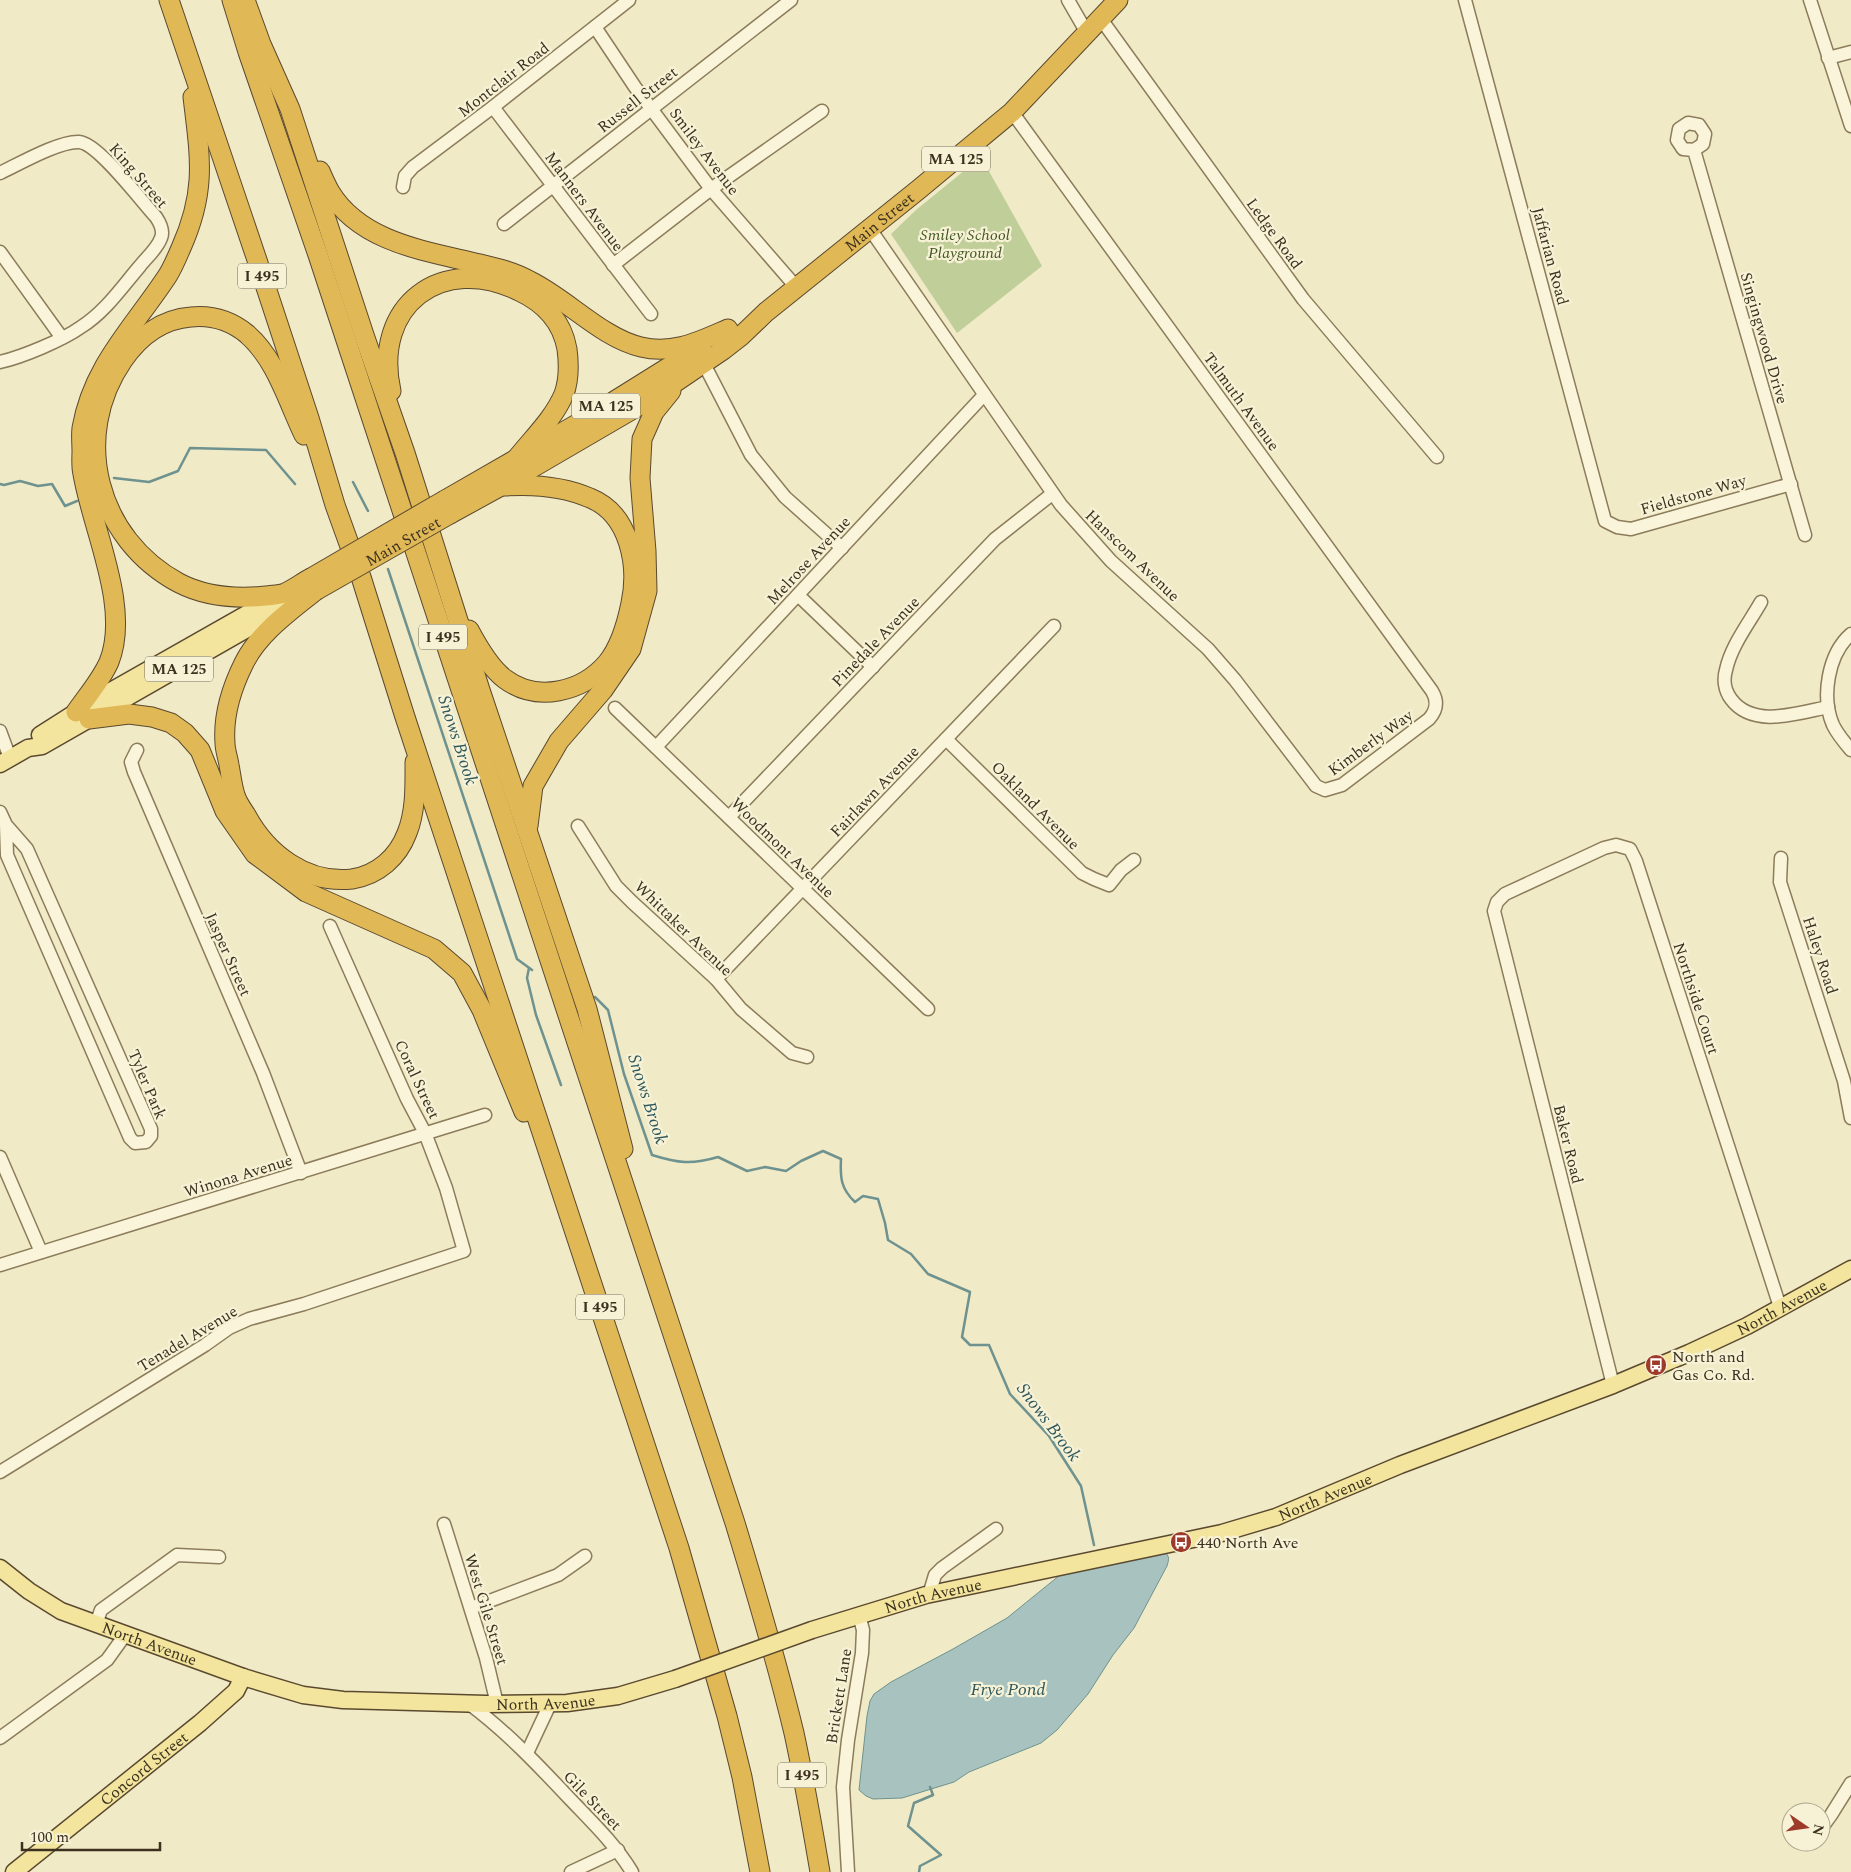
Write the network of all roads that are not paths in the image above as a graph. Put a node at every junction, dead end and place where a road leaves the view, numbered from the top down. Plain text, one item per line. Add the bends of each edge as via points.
1 (169, 0) edge
2 (232, 0) edge
3 (245, 0) edge
4 (629, 0) edge
5 (792, 0) edge
6 (1068, 0) edge
7 (1118, 0) edge
8 (1465, 0) edge
9 (1810, 0) edge
10 (1101, 19) junction
11 (594, 27) junction
12 (1087, 33) junction
13 (187, 48) junction
14 (1851, 52) edge
15 (1828, 58) junction
16 (493, 108) junction
17 (651, 108) junction
18 (290, 109) junction
19 (822, 111) dead end
20 (1012, 112) junction
21 (1851, 126) edge
22 (1694, 150) dead end
23 (0, 172) edge
24 (553, 185) junction
25 (402, 187) dead end
26 (711, 189) junction
27 (504, 224) dead end
28 (870, 229) junction
29 (0, 252) edge
30 (613, 265) junction
31 (797, 288) junction
32 (766, 312) junction
33 (651, 314) dead end
34 (728, 329) junction
35 (62, 338) junction
36 (0, 362) edge
37 (704, 364) junction
38 (680, 380) junction
39 (984, 395) junction
40 (405, 453) junction
41 (1437, 457) dead end
42 (516, 458) junction
43 (1791, 484) junction
44 (501, 486) junction
45 (1052, 494) junction
46 (335, 505) junction
47 (447, 507) junction
48 (1605, 521) joint
49 (1805, 535) dead end
50 (842, 548) junction
51 (313, 584) junction
52 (449, 590) junction
53 (284, 593) junction
54 (798, 595) junction
55 (1761, 602) dead end
56 (1054, 626) dead end
57 (1851, 634) edge
58 (873, 667) junction
59 (1828, 707) junction
60 (615, 708) dead end
61 (1434, 713) joint
62 (83, 716) junction
63 (0, 731) edge
64 (946, 739) junction
65 (656, 747) junction
66 (415, 748) junction
67 (137, 750) dead end
68 (1851, 750) edge
69 (5, 761) edge
70 (1322, 790) joint
71 (0, 812) edge
72 (729, 817) junction
73 (6, 825) junction
74 (578, 826) dead end
75 (528, 834) junction
76 (1781, 858) dead end
77 (1134, 860) dead end
78 (803, 888) junction
79 (1494, 911) joint
80 (330, 926) dead end
81 (716, 979) junction
82 (928, 1009) dead end
83 (807, 1057) dead end
84 (485, 1115) dead end
85 (1851, 1118) edge
86 (425, 1133) junction
87 (0, 1157) edge
88 (301, 1173) junction
89 (578, 1240) junction
90 (464, 1250) joint
91 (41, 1252) junction
92 (0, 1265) edge
93 (1851, 1269) edge
94 (653, 1274) junction
95 (1780, 1307) junction
96 (1613, 1385) junction
97 (0, 1472) edge
98 (444, 1524) dead end
99 (996, 1529) dead end
100 (585, 1556) dead end
101 (219, 1557) dead end
102 (0, 1568) edge
103 (928, 1595) junction
104 (471, 1608) junction
105 (859, 1615) junction
106 (96, 1624) junction
107 (125, 1635) junction
108 (243, 1677) junction
109 (468, 1704) junction
110 (497, 1704) junction
111 (550, 1704) junction
112 (0, 1738) edge
113 (527, 1754) junction
114 (1851, 1783) edge
115 (1831, 1814) edge
116 (618, 1850) junction
117 (14, 1872) edge
118 (571, 1872) edge
119 (632, 1872) edge
120 (760, 1872) edge
121 (820, 1872) edge
122 (848, 1872) edge

1 - 13 highway, I 495
2 - 94 highway, I 495
3 - 18 highway
4 - 11 street, Montclair Road
5 - 17 street, Russell Street
6 - 12 street
7 - 10 highway, Main Street / MA 125
8 - 48 street, Jaffarian Road
9 - 15 street
10 - 12 highway, Main Street / MA 125
10 - 41 street, Ledge Road via 1303,300
11 - 16 street, Montclair Road
11 - 17 street, Smiley Avenue
12 - 20 highway, Main Street / MA 125
13 - 46 highway, I 495
13 - 62 highway via 199,138 201,170 198,199 188,232 169,274 97,379 86,405 81,431 82,472 115,610 109,662 93,688
14 - 15 street
15 - 21 street
16 - 24 street, Manners Avenue
16 - 25 street, Montclair Road via 413,167 405,176
17 - 24 street, Russell Street
17 - 26 street, Smiley Avenue
18 - 34 highway via 330,193 356,221 370,230 404,245 496,268 528,280 609,334 642,348 680,348
18 - 40 highway
19 - 26 street
20 - 28 highway, Main Street / MA 125
20 - 61 street, Talmuth Avenue via 1432,691 1436,700
22 - 43 street, Singingwood Drive
23 - 35 street, King Street via 55,148 79,142 95,149 161,226 162,234 155,248 100,311
24 - 27 street, Russell Street
24 - 30 street, Manners Avenue
26 - 30 street
26 - 31 street, Smiley Avenue
28 - 31 highway, Main Street / MA 125
28 - 39 street, Hanscom Avenue
29 - 35 street
30 - 33 street, Manners Avenue
31 - 32 highway, Main Street / MA 125
32 - 34 highway, Main Street / MA 125
32 - 37 highway, Main Street / MA 125
34 - 42 highway, Main Street / MA 125 via 649,380
35 - 36 street
37 - 38 highway, Main Street / MA 125
37 - 50 street via 751,455 785,497
38 - 44 highway, Main Street / MA 125
38 - 75 highway via 654,412 642,439 640,478 647,591 630,649 602,690 559,741 533,786
39 - 45 street, Hanscom Avenue
39 - 50 street, Melrose Avenue
40 - 42 highway via 389,383 388,350 395,327 404,309 420,292 461,278 486,278 535,298 552,313 565,336 569,365 564,392 556,409
40 - 52 highway
42 - 47 highway, Main Street / MA 125
43 - 48 street, Fieldstone Way via 1631,529
43 - 49 street, Singingwood Drive
44 - 47 highway, Main Street / MA 125
44 - 52 highway via 530,484 569,491 592,498 618,521 628,539 634,565 634,590 619,641 608,662 592,678 572,689 550,692 520,688 503,678 479,649
45 - 58 street, Pinedale Avenue via 995,539
45 - 70 street, Hanscom Avenue via 1111,561 1212,654 1312,782
46 - 53 highway via 271,365 256,343 238,327 208,317 188,317 168,322 142,338 127,354 102,403 96,446 98,477 117,524 155,568 198,591 242,598
46 - 66 highway, I 495
47 - 51 highway, Main Street / MA 125, bridge
50 - 54 street, Melrose Avenue
51 - 53 highway, Main Street / MA 125
51 - 62 main road, Main Street / MA 125
51 - 66 highway via 267,631 244,662 228,702 226,751 235,796 252,826 272,850 296,868 318,877 362,878 382,867 398,852 408,832 414,804
52 - 75 highway
53 - 62 main road, Main Street / MA 125
54 - 58 street
54 - 65 street, Melrose Avenue
55 - 59 street via 1731,655 1724,684 1728,695 1736,706 1759,716 1776,717
56 - 64 street, Fairlawn Avenue
57 - 59 street via 1834,660 1828,682
58 - 72 street, Pinedale Avenue
59 - 68 street via 1836,731
60 - 65 street, Woodmont Avenue
61 - 70 street, Kimberly Way via 1348,781 1336,788
62 - 69 main road, Main Street / MA 125 via 42,746 28,748
62 - 89 highway via 129,714 171,723 200,750 225,810 255,854 306,892 434,949 462,973 482,1010
63 - 69 street
64 - 77 street, Oakland Avenue via 1082,873 1109,884
64 - 78 street, Fairlawn Avenue
65 - 72 street, Woodmont Avenue
66 - 89 highway, I 495
67 - 88 street, Jasper Street via 131,762 134,772 263,1073
71 - 73 street, Tyler Park
72 - 78 street, Woodmont Avenue
73 - 73 street, Tyler Park via 7,855 130,1138 135,1143 146,1142 151,1136 151,1129 27,849
74 - 81 street, Whittaker Avenue via 616,886
75 - 94 highway via 587,1009
76 - 85 street, Haley Road via 1780,882 1844,1081
78 - 81 street, Fairlawn Avenue
78 - 82 street, Woodmont Avenue
79 - 95 street, Northside Court via 1504,894 1604,848 1616,845 1630,849
79 - 96 street, Baker Road
80 - 86 street, Coral Street
81 - 83 street, Whittaker Avenue via 741,1010 792,1053
84 - 86 street, Winona Avenue
86 - 88 street, Winona Avenue
86 - 90 street, Coral Street via 446,1188
87 - 91 street
88 - 91 street, Winona Avenue
89 - 120 highway, I 495 via 709,1648 742,1777
90 - 97 street, Tenadel Avenue via 229,1328
91 - 92 street, Winona Avenue
93 - 95 main road, North Avenue
94 - 121 highway, I 495 via 765,1620 794,1733
95 - 96 main road, North Avenue via 1747,1326
96 - 103 main road, North Avenue via 1400,1464 1260,1523
98 - 104 street, West Gile Street
99 - 103 street via 942,1568 935,1575
100 - 104 street via 558,1574
101 - 106 street via 176,1555 101,1610
102 - 106 main road, North Avenue via 61,1611
103 - 105 main road, North Avenue
104 - 110 street, West Gile Street
105 - 111 main road, North Avenue, bridge via 675,1679 610,1698
105 - 122 street, Brickett Lane via 864,1630 862,1652 843,1786
106 - 107 main road, North Avenue
107 - 108 main road, North Avenue
107 - 112 street via 107,1660
108 - 109 main road, North Avenue via 303,1694 343,1700
108 - 117 main road, Concord Street via 236,1691 200,1723
109 - 110 main road, North Avenue
109 - 113 street, Gile Street via 489,1718
110 - 111 main road, North Avenue
111 - 113 street
113 - 116 street, Gile Street
114 - 115 street
116 - 118 street
116 - 119 street, Gile Street

